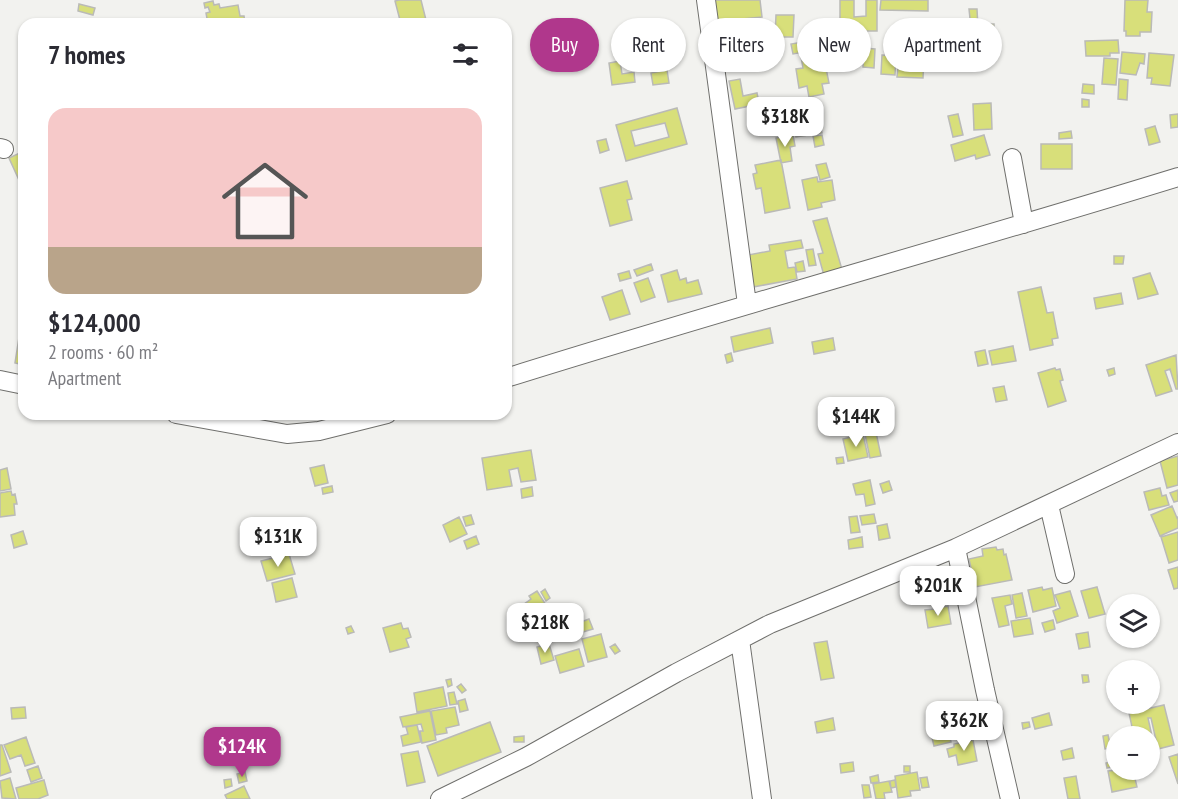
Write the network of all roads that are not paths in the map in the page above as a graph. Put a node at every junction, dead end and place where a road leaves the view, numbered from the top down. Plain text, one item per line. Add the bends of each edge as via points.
1 (706, 0) edge
2 (1012, 158) dead end
3 (1178, 177) edge
4 (1023, 224) junction
5 (747, 304) junction
6 (512, 376) edge
7 (0, 380) edge
8 (18, 384) edge
9 (209, 420) edge
10 (353, 420) edge
11 (1178, 443) edge
12 (1049, 505) junction
13 (956, 548) junction
14 (1065, 574) dead end
15 (740, 640) junction
16 (440, 799) edge
17 (762, 799) edge
18 (1011, 799) edge

1 - 5 street
2 - 4 street
3 - 4 street
4 - 5 street
5 - 6 street
7 - 8 street
9 - 10 street via 287,434 319,431
11 - 12 street
12 - 13 street
12 - 14 street
13 - 15 street
13 - 18 street
15 - 16 street via 526,757
15 - 17 street

